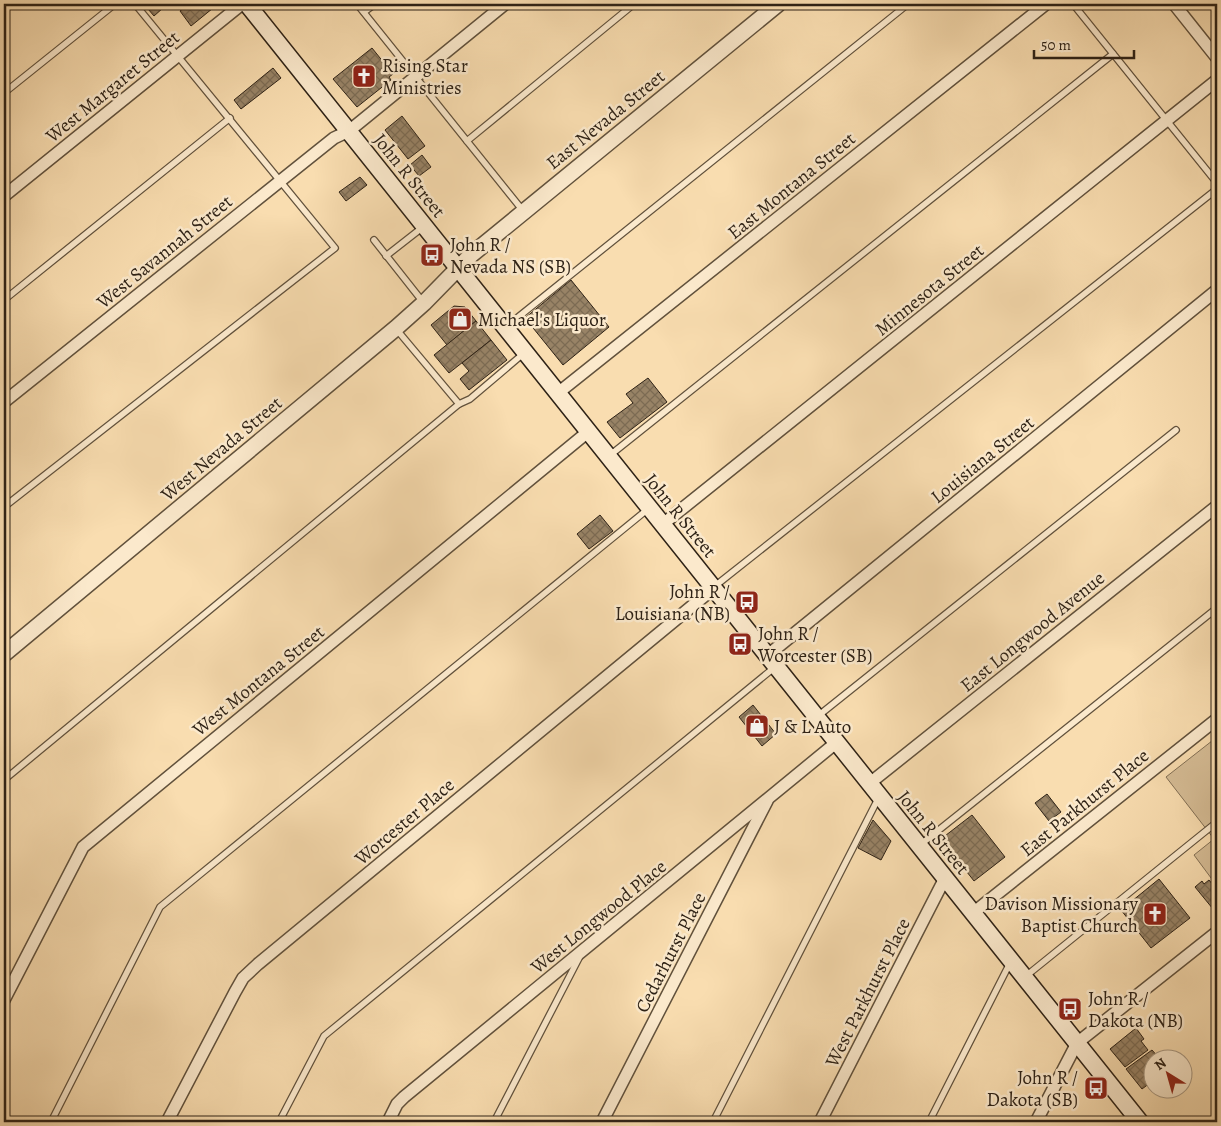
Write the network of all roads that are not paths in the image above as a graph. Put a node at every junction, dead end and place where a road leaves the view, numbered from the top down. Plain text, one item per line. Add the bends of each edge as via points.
1 (115, 4) edge
2 (135, 4) edge
3 (242, 4) edge
4 (247, 4) edge
5 (357, 4) edge
6 (375, 4) edge
7 (504, 4) edge
8 (634, 4) edge
9 (778, 4) edge
10 (908, 4) edge
11 (1046, 4) edge
12 (1073, 4) edge
13 (1174, 4) edge
14 (364, 12) junction
15 (1113, 54) junction
16 (178, 56) junction
17 (1217, 58) edge
18 (416, 76) junction
19 (1217, 80) edge
20 (4, 92) edge
21 (230, 118) junction
22 (1167, 121) junction
23 (349, 131) junction
24 (467, 141) junction
25 (280, 181) junction
26 (1217, 183) edge
27 (1217, 188) edge
28 (4, 196) edge
29 (524, 212) junction
30 (425, 226) junction
31 (374, 240) dead end
32 (386, 256) junction
33 (458, 267) junction
34 (1217, 290) edge
35 (4, 300) edge
36 (424, 303) junction
37 (506, 327) junction
38 (396, 328) junction
39 (526, 352) junction
40 (558, 393) junction
41 (4, 402) edge
42 (459, 404) junction
43 (1176, 430) dead end
44 (589, 431) junction
45 (609, 456) junction
46 (1217, 506) edge
47 (4, 507) edge
48 (650, 508) junction
49 (663, 524) junction
50 (714, 588) junction
51 (1217, 608) edge
52 (4, 654) edge
53 (772, 660) junction
54 (817, 717) junction
55 (1217, 719) edge
56 (837, 742) junction
57 (4, 780) edge
58 (875, 789) junction
59 (769, 797) junction
60 (1217, 822) edge
61 (920, 846) junction
62 (945, 878) junction
63 (973, 913) junction
64 (1217, 932) edge
65 (583, 950) junction
66 (1012, 961) junction
67 (1024, 977) junction
68 (4, 1000) edge
69 (1077, 1043) junction
70 (51, 1122) edge
71 (167, 1122) edge
72 (279, 1122) edge
73 (388, 1122) edge
74 (494, 1122) edge
75 (602, 1122) edge
76 (712, 1122) edge
77 (820, 1122) edge
78 (928, 1122) edge
79 (1036, 1122) edge
80 (1140, 1122) edge

1 - 20 lane
2 - 16 lane
3 - 16 street, West Margaret Street
4 - 23 main road, John R Street
5 - 14 lane
6 - 14 lane
7 - 18 street, West Savannah Street
8 - 24 lane
9 - 29 street, East Nevada Street
10 - 37 lane
11 - 40 street, East Montana Street
12 - 15 lane
13 - 17 street
14 - 18 lane
15 - 22 lane
15 - 45 lane
16 - 21 lane
16 - 28 street, West Margaret Street
18 - 23 street, West Savannah Street
18 - 24 lane
19 - 22 street, Minnesota Street
21 - 25 lane
21 - 35 lane
22 - 26 lane
22 - 49 street, Minnesota Street
23 - 25 street, West Savannah Street via 334,138
23 - 30 main road, John R Street
24 - 29 lane
25 - 41 street, West Savannah Street
25 - 47 lane via 334,248
27 - 50 lane
29 - 33 street, East Nevada Street
30 - 32 lane
30 - 33 main road, John R Street
31 - 32 lane
32 - 36 lane
33 - 36 street, West Nevada Street
33 - 37 main road, John R Street
34 - 53 street, Louisiana Street
36 - 38 street, West Nevada Street
37 - 39 main road, John R Street
38 - 42 lane
38 - 52 street, West Nevada Street
39 - 40 main road, John R Street
39 - 42 lane via 470,399
40 - 44 main road, John R Street
42 - 57 lane
43 - 54 lane
44 - 45 main road, John R Street
44 - 68 street, West Montana Street via 83,847
45 - 48 main road, John R Street
46 - 58 street, East Longwood Avenue
48 - 49 main road, John R Street
48 - 70 lane via 160,907
49 - 50 main road, John R Street
50 - 53 main road, John R Street
50 - 71 street, Worcester Place via 258,964 235,992
51 - 61 lane
53 - 54 main road, John R Street
53 - 72 lane via 324,1036
54 - 56 main road, John R Street
55 - 63 street, East Parkhurst Place
56 - 58 main road, John R Street
56 - 59 street, West Longwood Place
58 - 61 main road, John R Street
58 - 76 lane
59 - 65 street, West Longwood Place
59 - 75 street, Cedarhurst Place
60 - 67 lane
61 - 62 main road, John R Street
62 - 63 main road, John R Street
62 - 77 street, West Parkhurst Place
63 - 66 main road, John R Street
64 - 69 street
65 - 73 street, West Longwood Place via 404,1097
65 - 74 lane
66 - 67 main road, John R Street
66 - 78 lane
67 - 69 main road, John R Street
69 - 79 street
69 - 80 main road, John R Street

